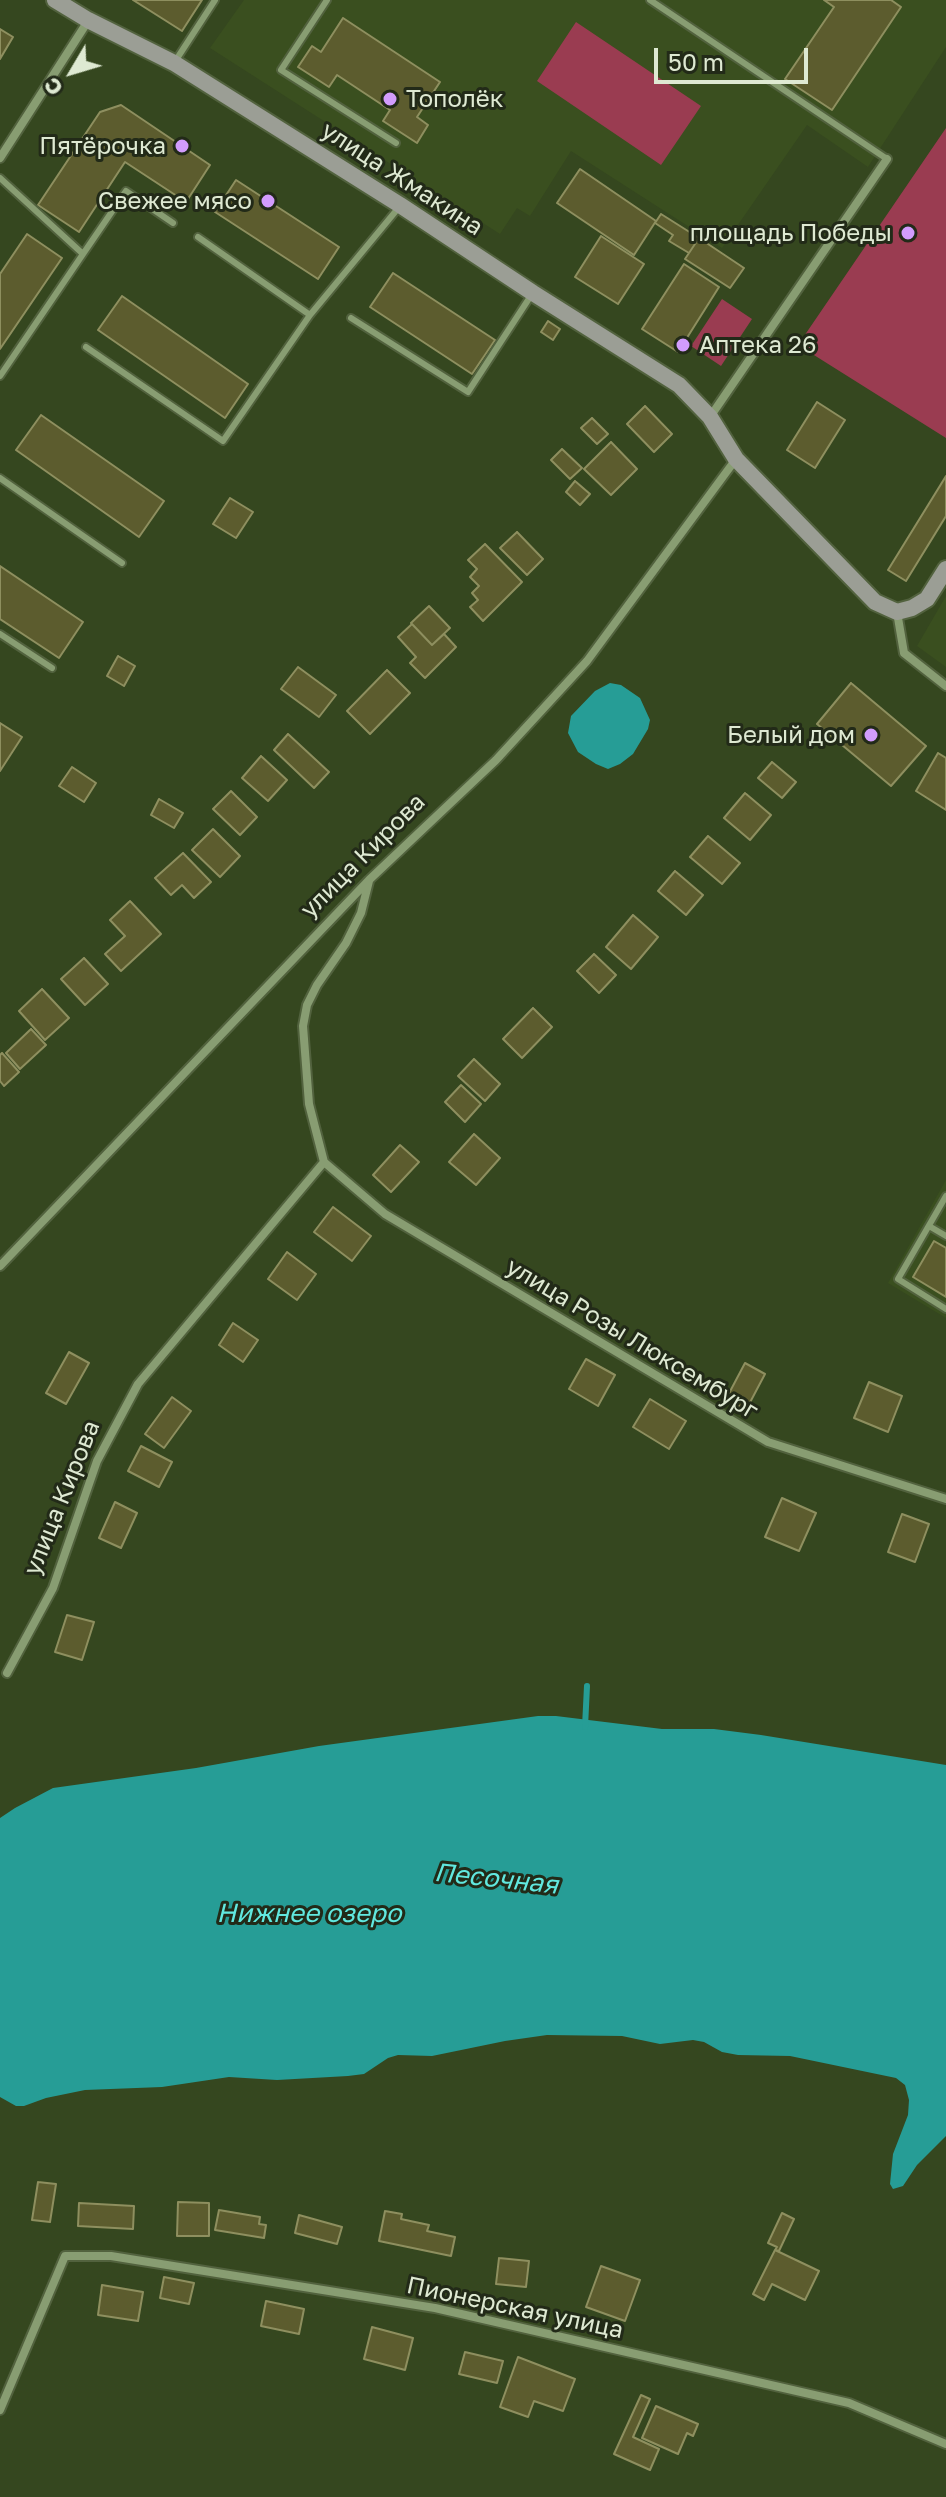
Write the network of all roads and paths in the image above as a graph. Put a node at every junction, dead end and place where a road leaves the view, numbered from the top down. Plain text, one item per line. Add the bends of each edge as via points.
1 (55, 0) edge
2 (215, 0) edge
3 (327, 0) edge
4 (650, 0) edge
5 (88, 20) junction
6 (174, 63) junction
7 (396, 143) dead end
8 (0, 158) edge
9 (887, 159) joint
10 (0, 178) edge
11 (400, 205) junction
12 (173, 223) dead end
13 (198, 237) dead end
14 (83, 254) junction
15 (533, 293) junction
16 (310, 315) junction
17 (351, 318) dead end
18 (86, 347) dead end
19 (0, 376) edge
20 (710, 417) junction
21 (736, 459) junction
22 (0, 478) edge
23 (122, 563) dead end
24 (946, 569) edge
25 (897, 612) junction
26 (0, 634) edge
27 (52, 668) dead end
28 (946, 686) edge
29 (369, 880) junction
30 (324, 1162) junction
31 (946, 1196) edge
32 (929, 1226) junction
33 (946, 1236) edge
34 (0, 1266) edge
35 (946, 1309) edge
36 (946, 1499) edge
37 (7, 1673) dead end
38 (0, 2410) edge
39 (946, 2444) edge

1 - 5 street, улица Жмакина
2 - 6 lane
3 - 7 lane via 281,70
4 - 9 lane
5 - 6 street, улица Жмакина
5 - 8 street
6 - 11 street, улица Жмакина
9 - 20 street
10 - 14 lane
11 - 15 street, улица Жмакина
11 - 16 lane
12 - 14 lane via 126,191
13 - 16 lane
14 - 19 lane
15 - 17 lane via 468,392
15 - 20 street, улица Жмакина via 679,385
16 - 18 lane via 223,441
20 - 21 street
21 - 25 street via 875,602
21 - 29 street, улица Кирова via 587,661 496,760
22 - 23 lane
24 - 25 street via 927,599
25 - 28 street via 904,653
26 - 27 lane
29 - 30 street via 361,913 317,985 303,1026 309,1104
29 - 34 street, улица Кирова
30 - 36 street, улица Розы Люксембург via 385,1214 768,1442
30 - 37 street, улица Кирова via 138,1384 97,1461 53,1588
31 - 32 lane
32 - 33 lane
32 - 35 lane via 898,1279
38 - 39 street, Пионерская улица via 65,2256 111,2256 435,2308 849,2403

